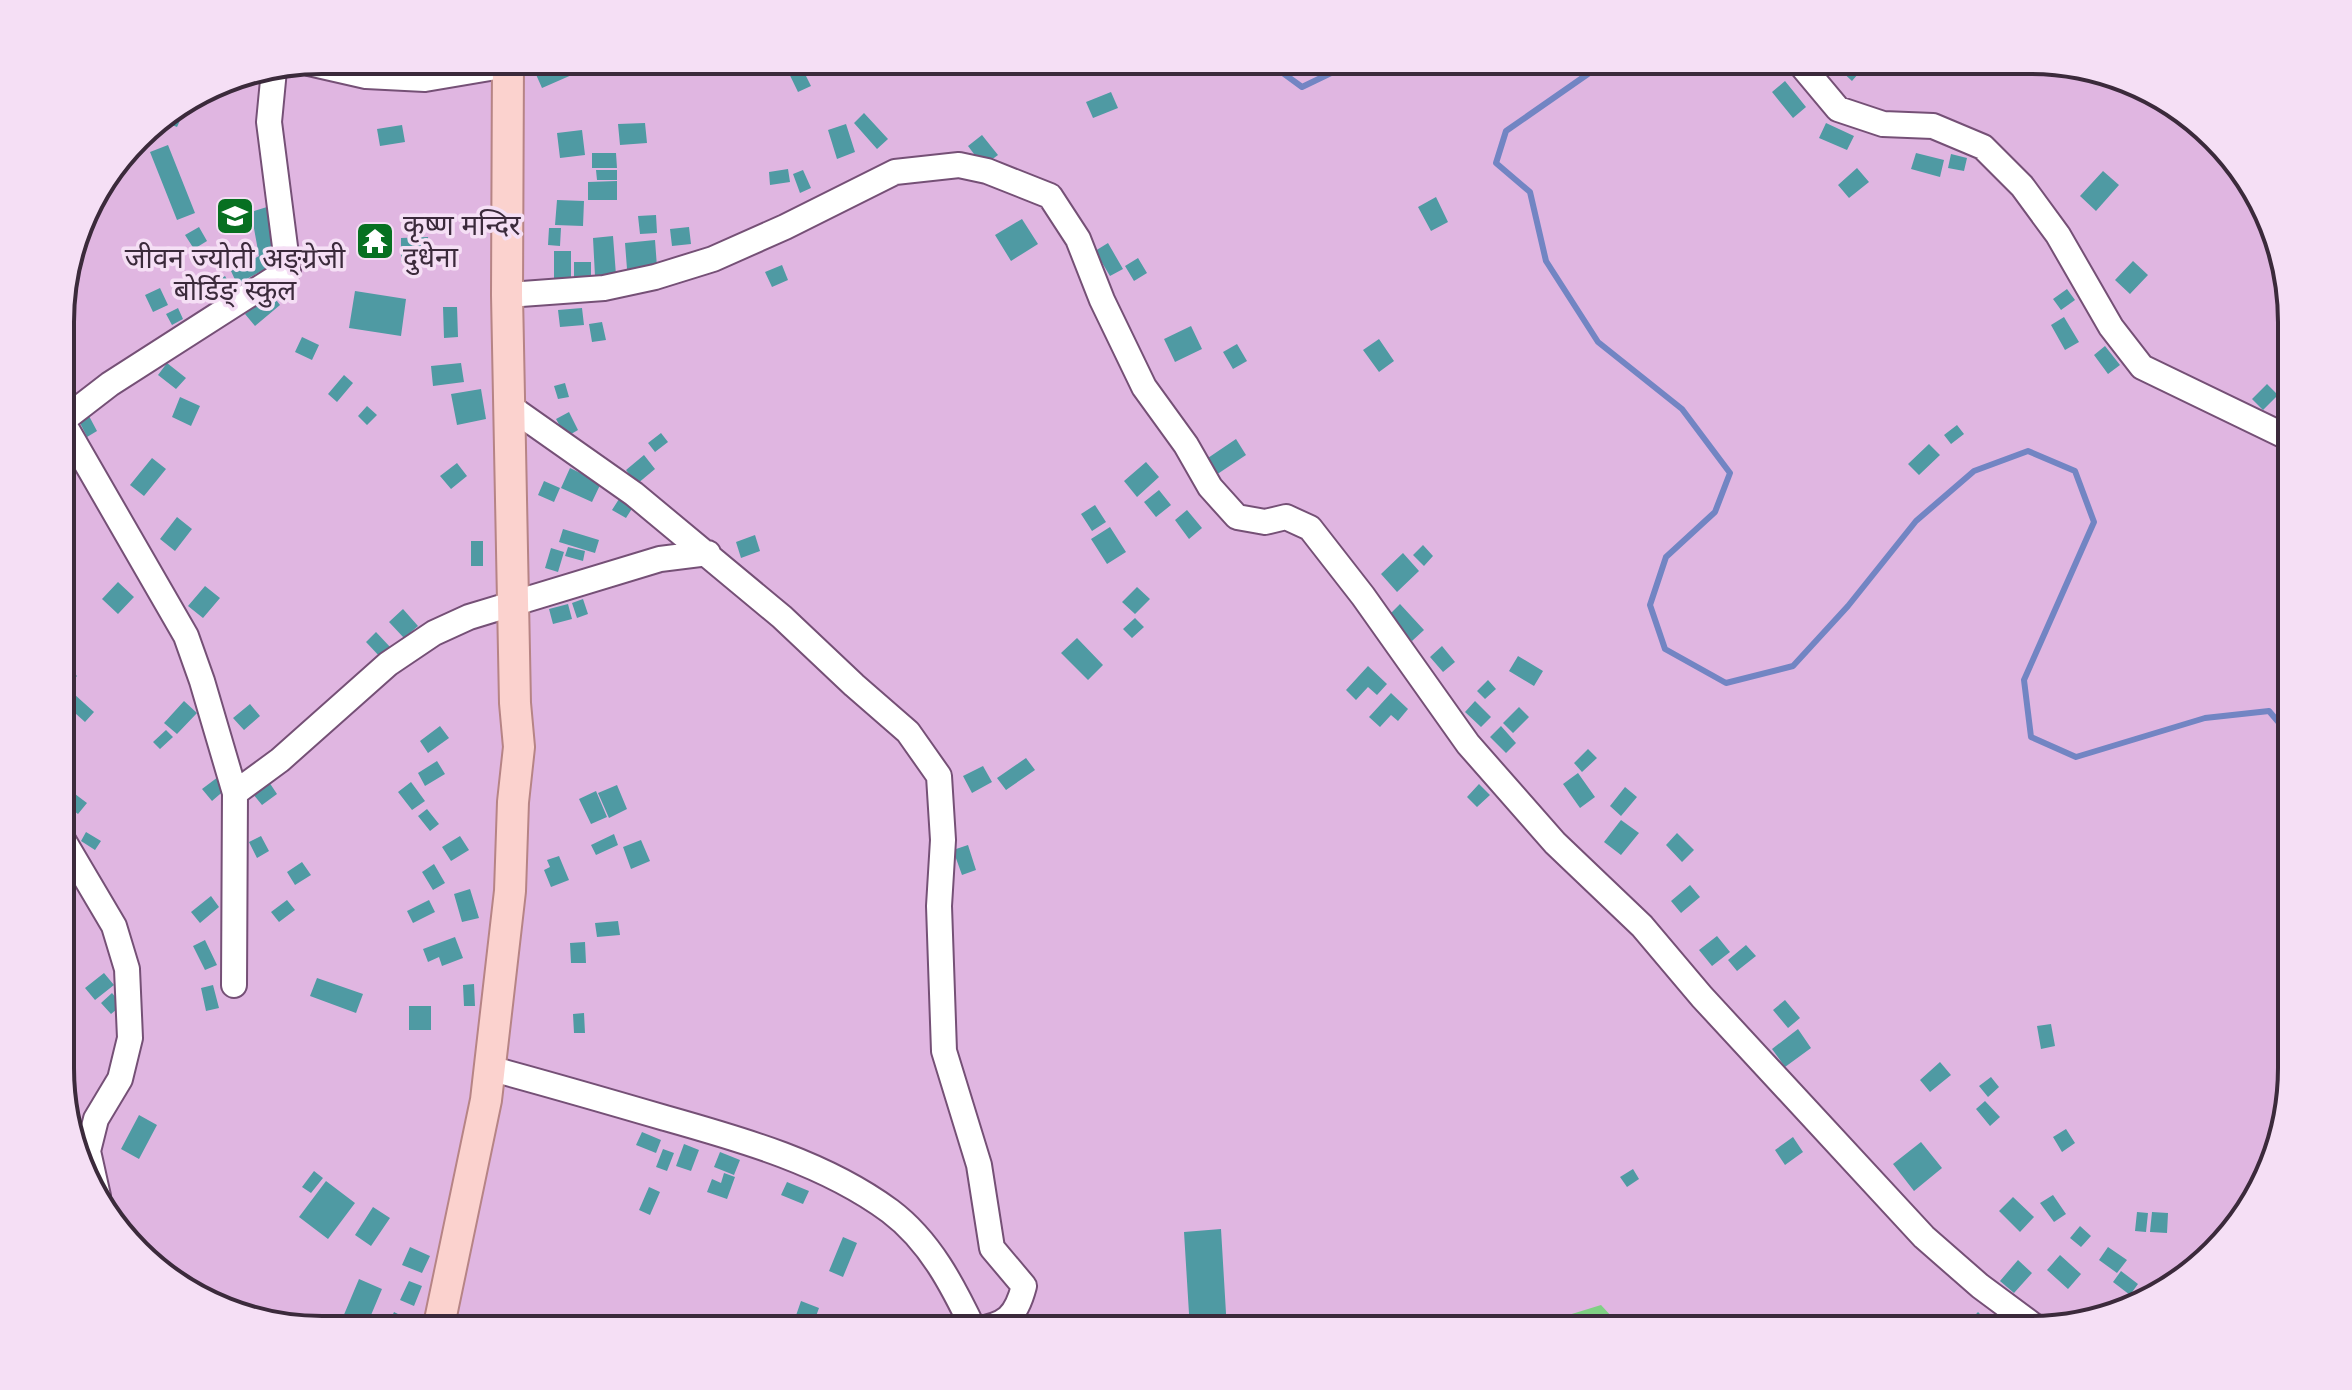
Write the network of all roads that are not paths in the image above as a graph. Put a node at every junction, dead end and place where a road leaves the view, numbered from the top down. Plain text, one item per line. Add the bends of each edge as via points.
1 (357, 74) edge
2 (449, 74) edge
3 (508, 74) edge
4 (1809, 74) edge
5 (273, 79) edge
6 (507, 295) junction
7 (509, 406) junction
8 (74, 412) edge
9 (2277, 432) edge
10 (74, 442) edge
11 (708, 553) junction
12 (514, 605) junction
13 (235, 793) junction
14 (74, 858) edge
15 (234, 985) dead end
16 (489, 1068) junction
17 (88, 1150) edge
18 (2019, 1315) edge
19 (441, 1316) edge
20 (967, 1316) edge
21 (1011, 1316) edge

1 - 2 street via 425,79
3 - 6 main road
4 - 9 street via 1838,109 1883,124 1933,126 1983,147 2022,186 2058,235 2111,327 2142,367
5 - 8 street via 269,122 288,270
6 - 7 main road
6 - 18 street via 604,288 713,259 895,172 959,165 1050,196 1078,239 1144,387 1210,487 1237,517 1265,522 1286,517 1310,528 1468,744 1555,843 1642,926 1924,1237
7 - 11 street
7 - 12 main road
10 - 13 street via 186,636
11 - 12 street via 660,559
11 - 21 street via 908,732 939,776 944,1051 979,1165 992,1248 1024,1286
12 - 13 street via 434,633 388,664
12 - 16 main road via 519,747 510,891
13 - 15 street
14 - 17 street via 114,926 127,969 130,1038 120,1079 96,1119
16 - 19 main road
16 - 20 street via 778,1153 850,1186 892,1212 932,1253

